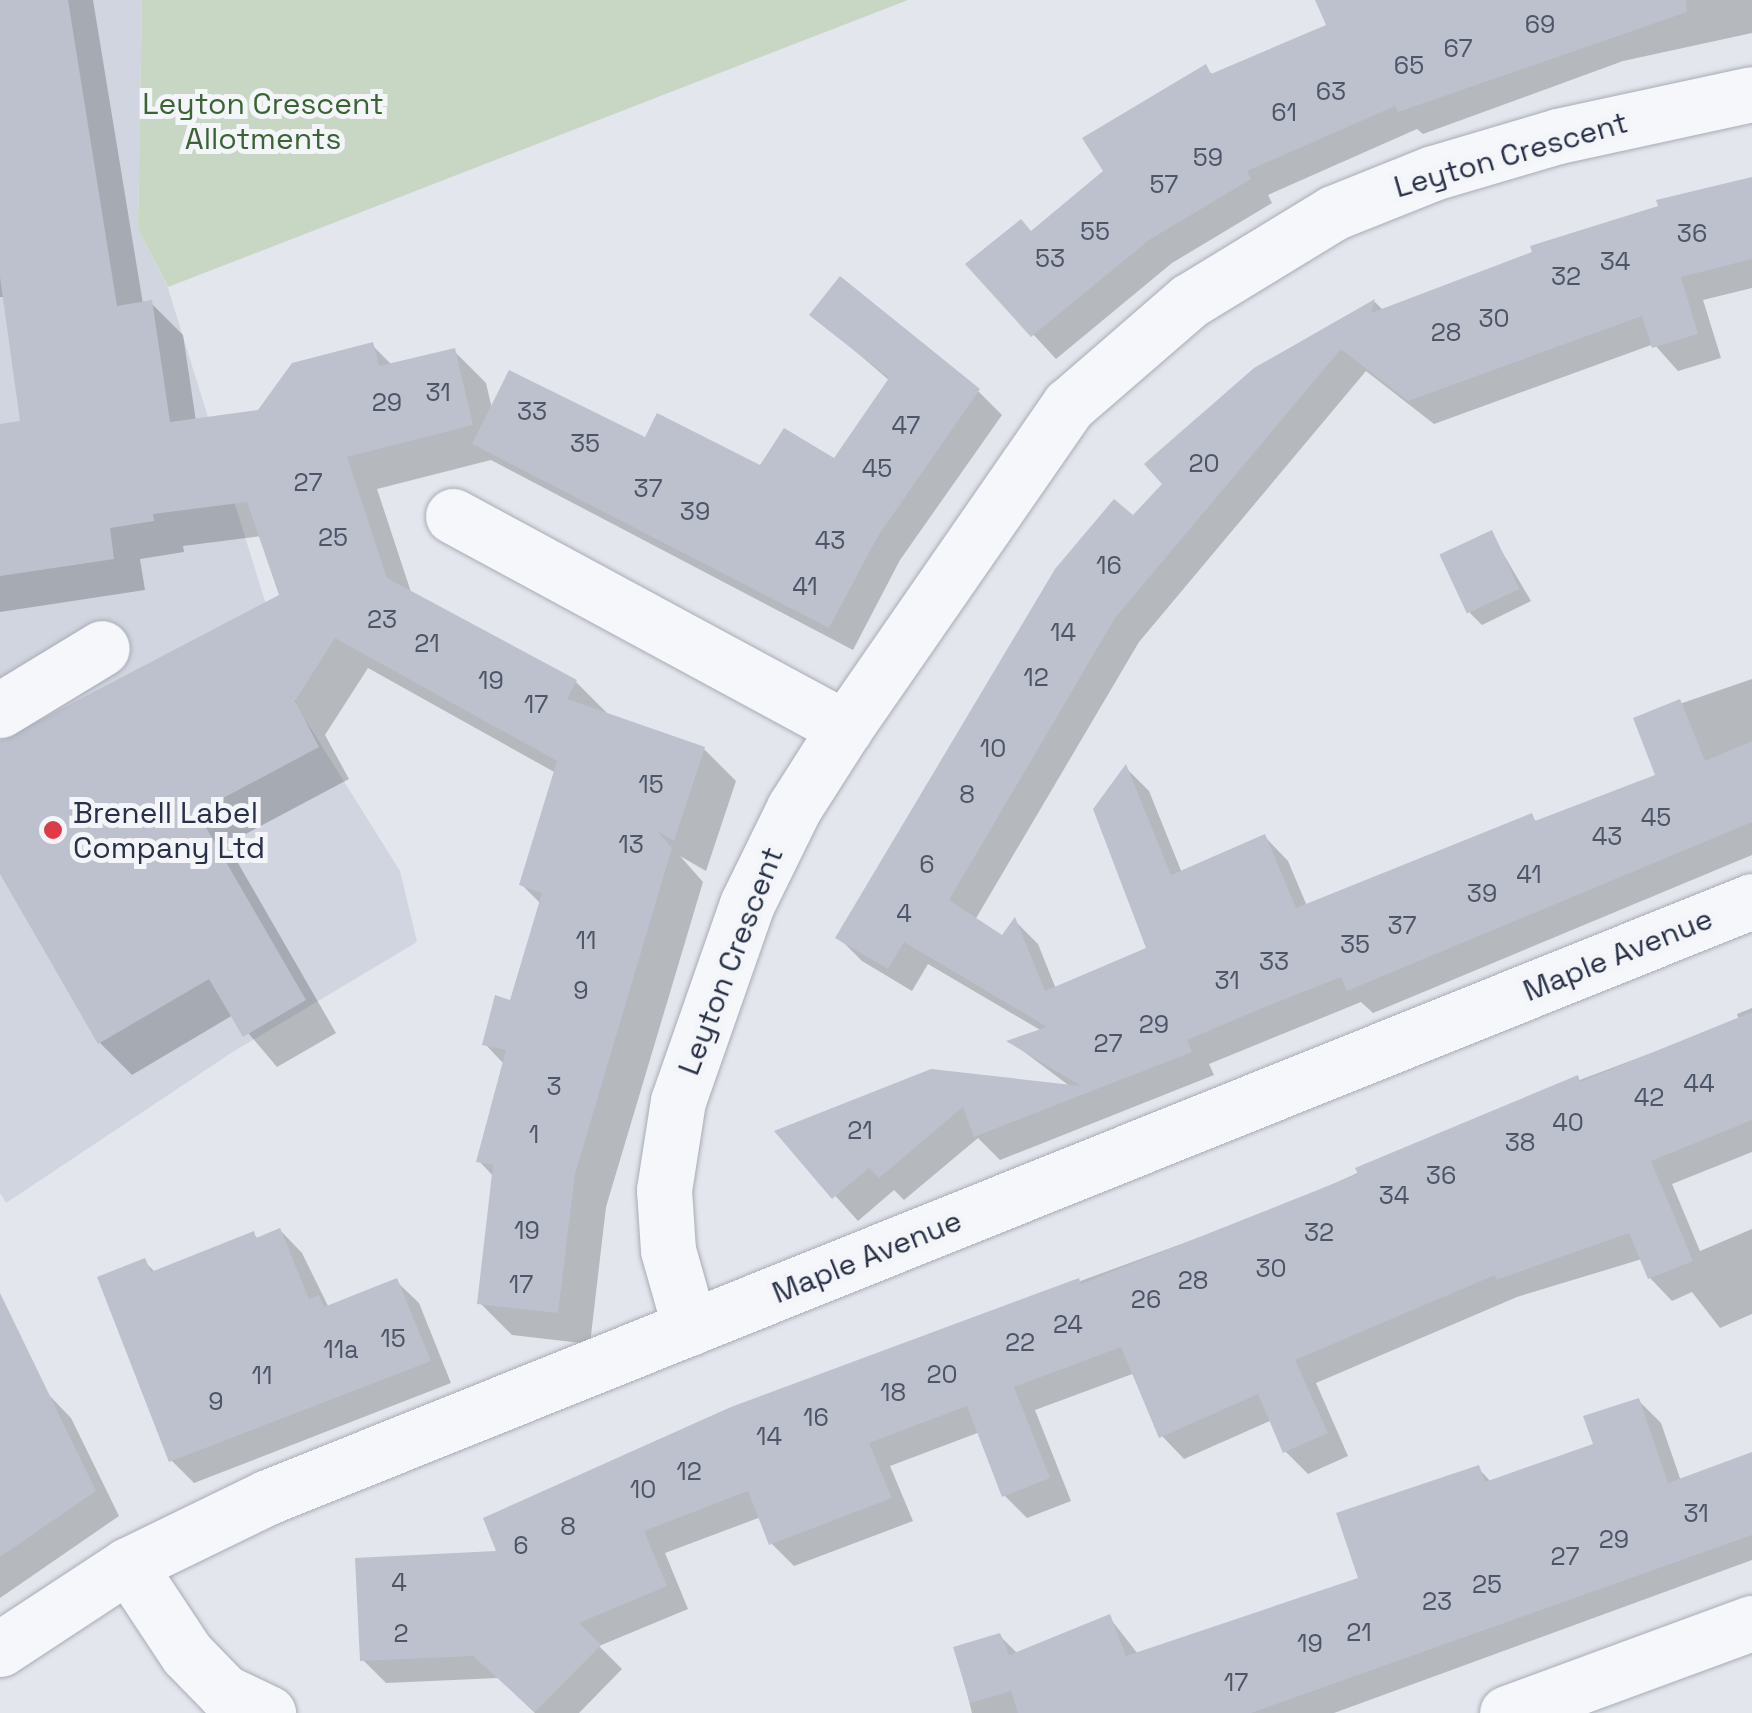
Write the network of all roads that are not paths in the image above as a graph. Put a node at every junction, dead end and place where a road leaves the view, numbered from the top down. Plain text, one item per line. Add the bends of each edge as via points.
1 (1752, 94) edge
2 (453, 516) dead end
3 (102, 648) dead end
4 (0, 710) edge
5 (845, 728) junction
6 (1752, 901) edge
7 (690, 1328) junction
8 (128, 1565) junction
9 (1752, 1623) edge
10 (0, 1649) edge
11 (268, 1713) edge
12 (1507, 1713) edge

1 - 5 street, Leyton Crescent via 1558,136 1433,172 1334,212 1189,301 1117,357 1029,453
2 - 5 street
3 - 4 street
5 - 7 street, Leyton Crescent via 794,808 747,904 678,1101 664,1190 668,1250
6 - 7 street, Maple Avenue
7 - 8 street, Maple Avenue via 268,1497
8 - 10 street, Maple Avenue
8 - 11 street via 187,1654 224,1692
9 - 12 street

